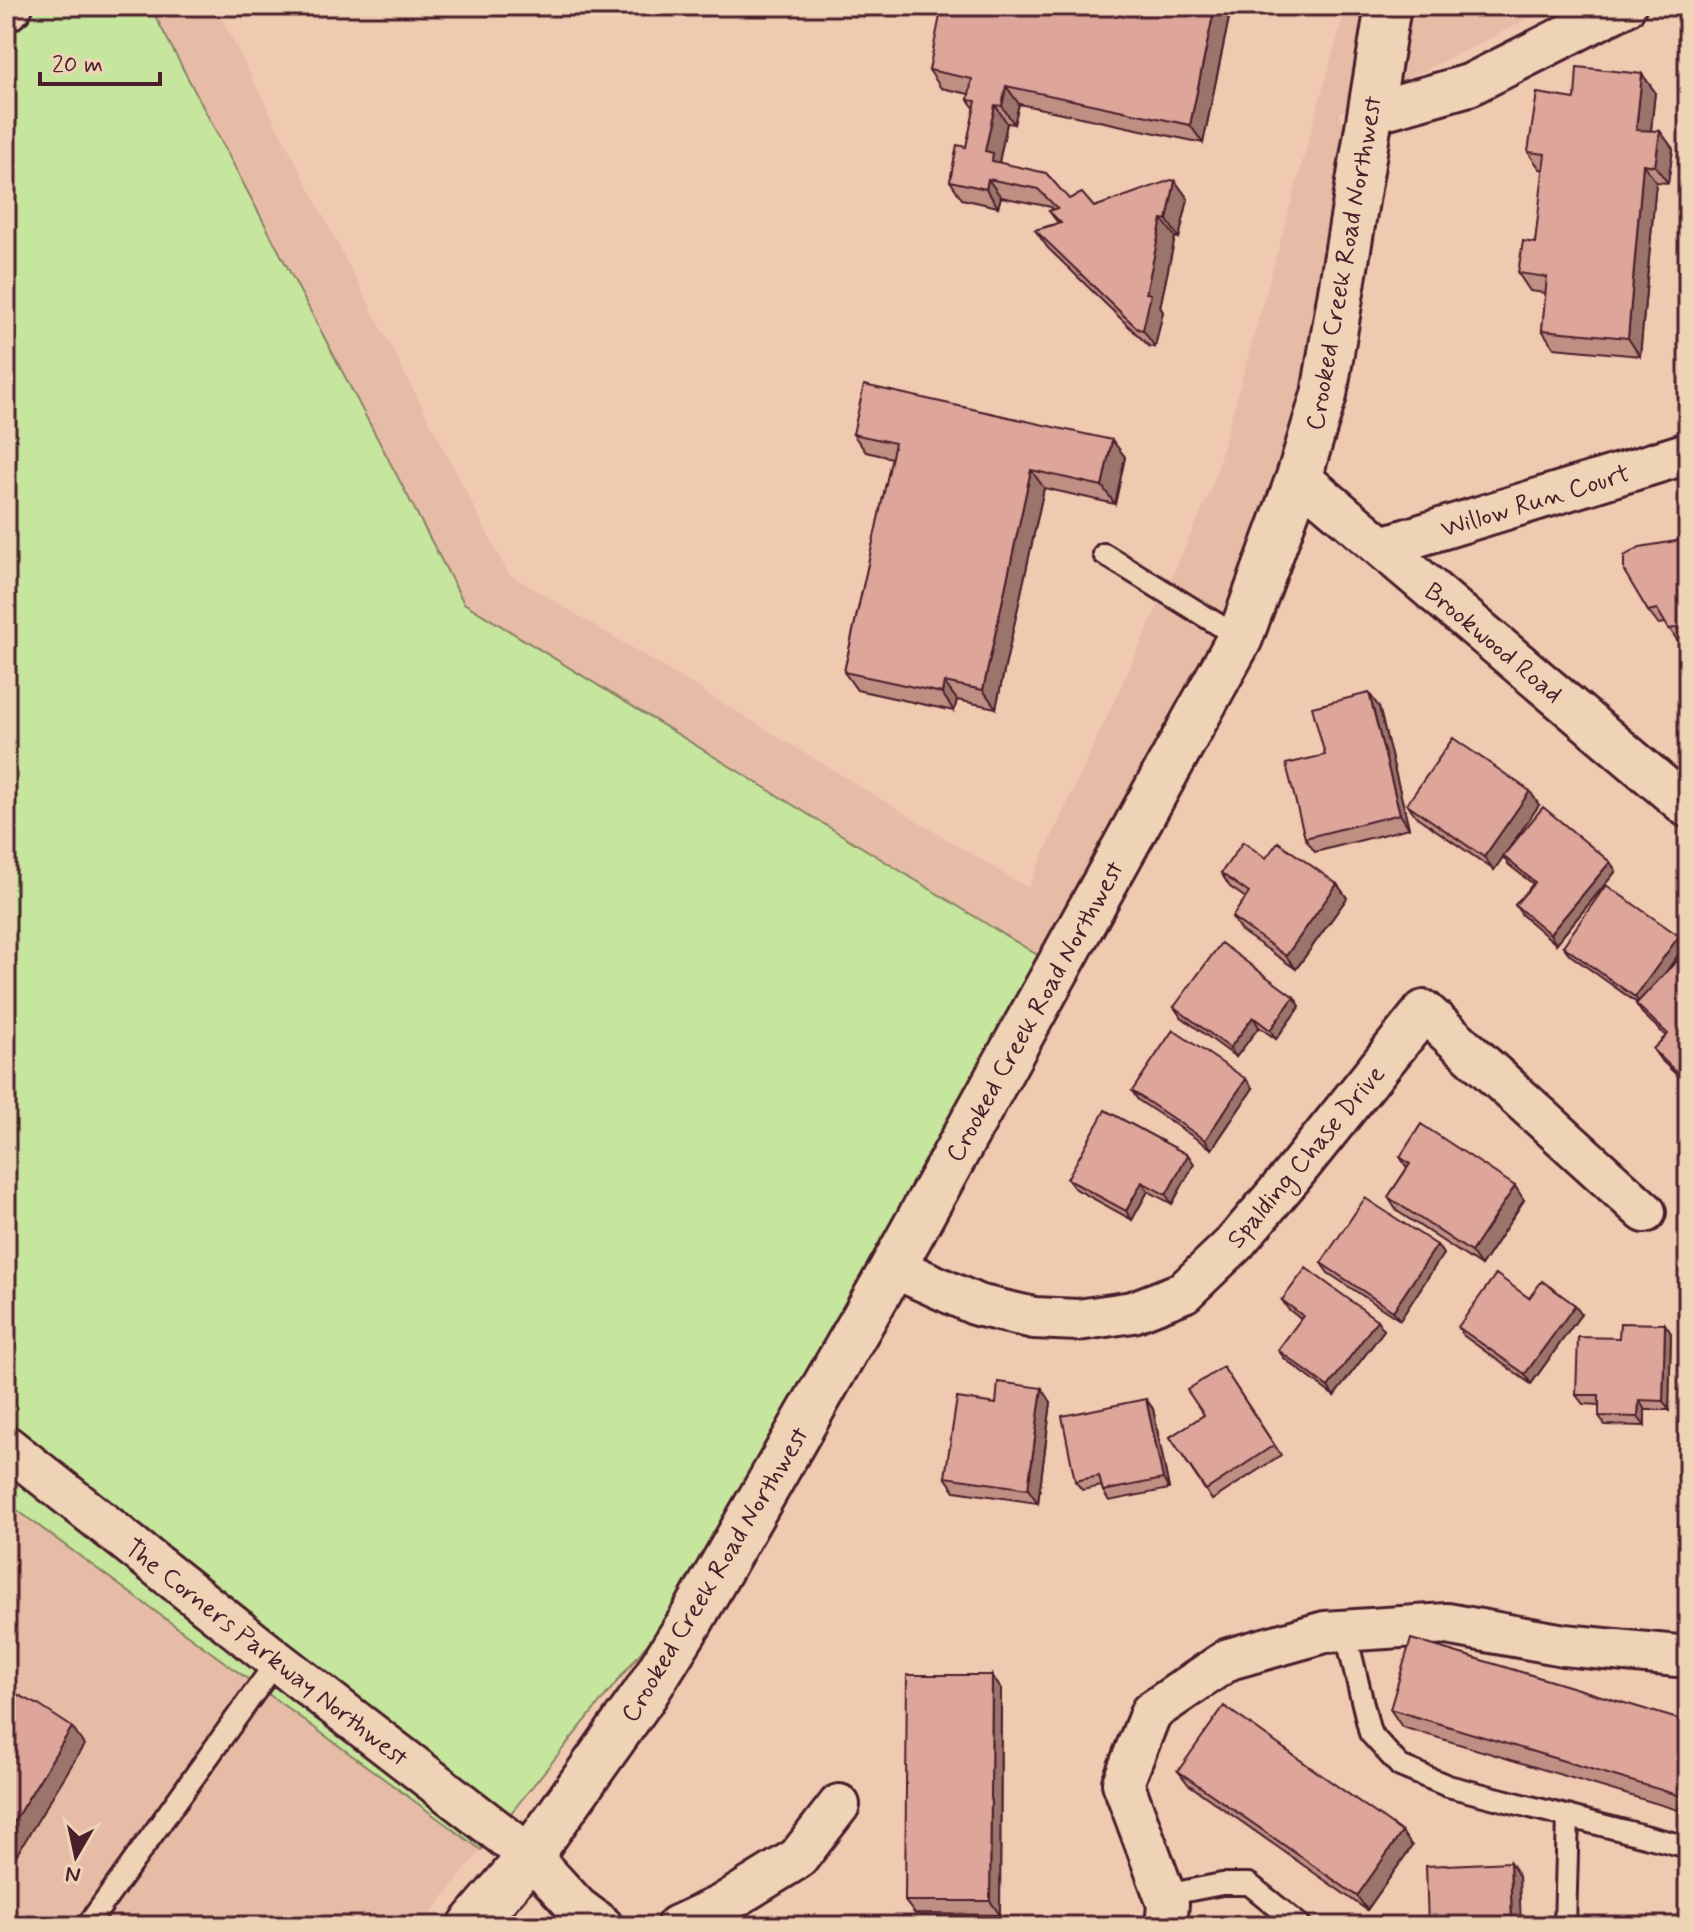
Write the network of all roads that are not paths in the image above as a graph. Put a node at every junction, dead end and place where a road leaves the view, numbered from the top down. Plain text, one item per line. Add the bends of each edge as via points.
1 (12, 6) edge
2 (1388, 6) edge
3 (1625, 6) edge
4 (6, 11) edge
5 (1370, 113) junction
6 (1688, 453) edge
7 (1299, 477) junction
8 (1382, 547) junction
9 (1104, 554) dead end
10 (1240, 638) junction
11 (1688, 807) edge
12 (1645, 1212) dead end
13 (893, 1267) junction
14 (6, 1446) edge
15 (1345, 1630) junction
16 (1688, 1657) edge
17 (277, 1661) junction
18 (839, 1805) dead end
19 (1568, 1816) junction
20 (1688, 1847) edge
21 (530, 1856) junction
22 (1165, 1910) edge
23 (87, 1926) edge
24 (471, 1926) edge
25 (602, 1926) edge
26 (677, 1926) edge
27 (1301, 1926) edge
28 (1565, 1926) edge

1 - 4 street
2 - 5 street, Crooked Creek Road Northwest
3 - 5 street via 1469,85
5 - 7 street, Crooked Creek Road Northwest via 1324,395
6 - 8 street, Willow Run Court
7 - 8 street, Brookwood Road
7 - 10 street, Crooked Creek Road Northwest
8 - 11 street, Brookwood Road
9 - 10 lane
10 - 13 street, Crooked Creek Road Northwest
12 - 13 street, Spalding Chase Drive via 1424,1011 1235,1243 1184,1292 1133,1312 1078,1320 1034,1318 977,1305
13 - 21 street, Crooked Creek Road Northwest via 690,1622
14 - 17 street, The Corners Parkway Northwest
15 - 16 street via 1447,1624 1564,1645
15 - 19 lane via 1370,1733 1400,1766 1448,1786
15 - 22 street via 1229,1659 1151,1712 1123,1783
17 - 21 street, The Corners Parkway Northwest
17 - 23 lane
18 - 26 street via 798,1858
19 - 20 lane
19 - 28 lane
21 - 24 street, Crooked Creek Road Northwest
21 - 25 street, The Corners Parkway Northwest
22 - 27 lane via 1222,1884 1249,1884

